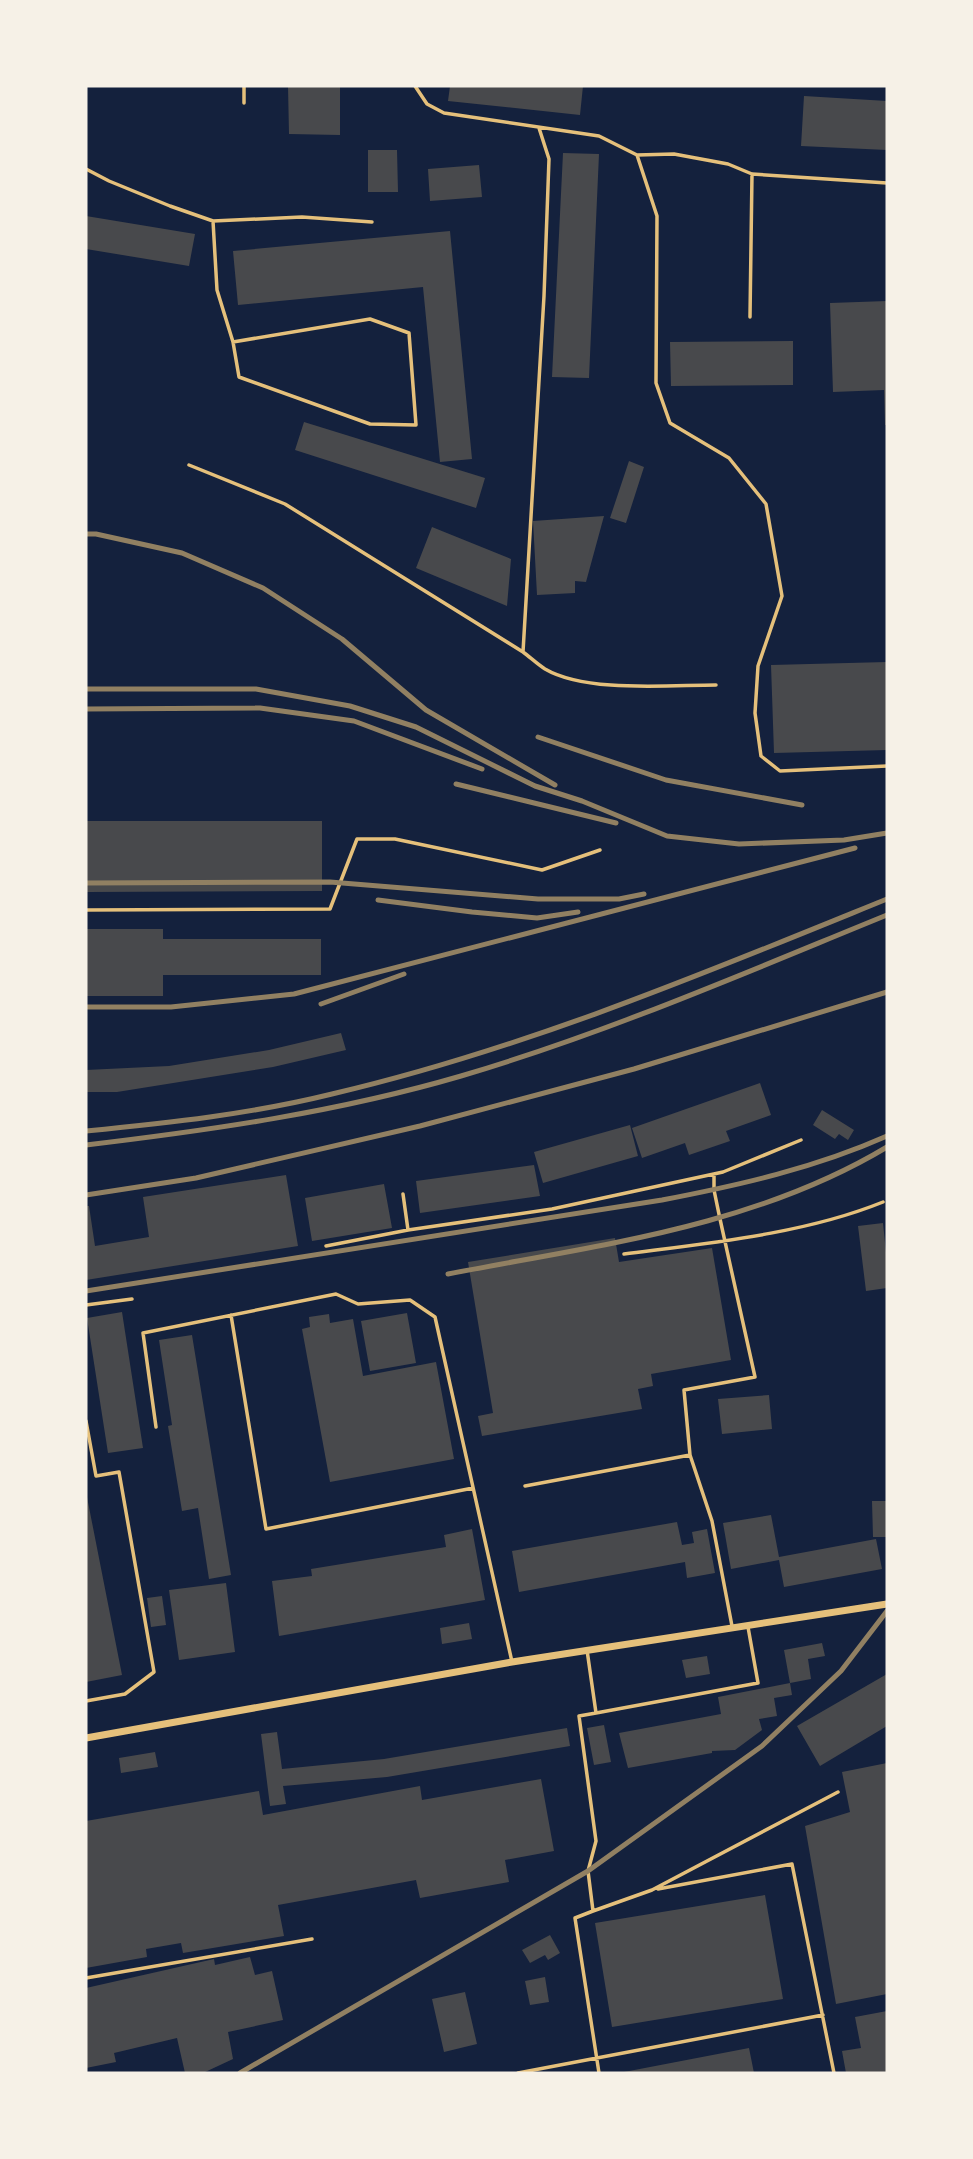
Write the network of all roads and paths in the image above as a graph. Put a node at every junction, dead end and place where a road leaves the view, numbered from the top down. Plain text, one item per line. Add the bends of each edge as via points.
1 (244, 86) edge
2 (415, 86) edge
3 (244, 103) dead end
4 (539, 128) junction
5 (637, 155) junction
6 (86, 169) edge
7 (752, 174) junction
8 (887, 183) edge
9 (213, 221) junction
10 (372, 222) dead end
11 (750, 317) dead end
12 (233, 342) junction
13 (189, 466) dead end
14 (523, 652) junction
15 (716, 685) dead end
16 (887, 766) edge
17 (600, 850) dead end
18 (86, 910) edge
19 (801, 1140) dead end
20 (714, 1174) junction
21 (403, 1194) dead end
22 (883, 1202) dead end
23 (408, 1230) junction
24 (725, 1241) junction
25 (326, 1245) dead end
26 (624, 1254) dead end
27 (132, 1299) dead end
28 (86, 1305) edge
29 (231, 1315) junction
30 (86, 1421) edge
31 (156, 1427) dead end
32 (690, 1455) junction
33 (525, 1486) dead end
34 (473, 1488) junction
35 (887, 1604) edge
36 (748, 1625) junction
37 (732, 1628) junction
38 (587, 1650) junction
39 (512, 1662) junction
40 (86, 1701) edge
41 (596, 1713) junction
42 (86, 1738) edge
43 (838, 1792) dead end
44 (652, 1890) junction
45 (593, 1911) junction
46 (312, 1939) dead end
47 (86, 1978) edge
48 (823, 2015) junction
49 (597, 2059) junction
50 (518, 2073) edge
51 (599, 2073) edge
52 (834, 2073) edge

1 - 3 lane
2 - 4 lane via 426,104 444,113
4 - 5 lane via 599,136
4 - 14 lane via 549,159
5 - 7 lane via 674,154 728,163
5 - 16 lane via 657,216 656,383 670,423 729,458 766,504 782,596 758,666 755,713 761,756 780,771
6 - 9 lane
7 - 8 lane
7 - 11 lane
9 - 10 lane via 302,217
9 - 12 lane via 217,290
12 - 12 lane via 370,319 409,333 416,425 370,424 239,377
13 - 14 lane via 285,504
14 - 15 lane via 545,669 599,685
17 - 18 lane via 542,870 396,839 357,839 330,909
19 - 20 lane
20 - 23 lane via 552,1209
20 - 24 lane
21 - 23 lane
22 - 24 lane via 852,1215
23 - 25 lane
24 - 26 lane
24 - 32 lane via 755,1377 684,1390
27 - 28 lane
29 - 31 lane via 143,1333
29 - 34 lane via 336,1294 358,1304 410,1300 435,1317
29 - 34 lane via 267,1529
30 - 40 lane via 96,1476 119,1472 154,1672 125,1694
32 - 33 lane
32 - 37 lane via 712,1521
34 - 39 lane
35 - 36 street
36 - 37 street
36 - 41 lane via 758,1683
37 - 38 street
38 - 39 street
38 - 41 lane
39 - 42 street
41 - 45 lane via 579,1716 596,1841 588,1871
43 - 44 lane
44 - 45 lane
44 - 48 lane via 792,1864
45 - 49 lane via 575,1918
46 - 47 lane
48 - 49 lane
48 - 52 lane
49 - 50 lane
49 - 51 lane

